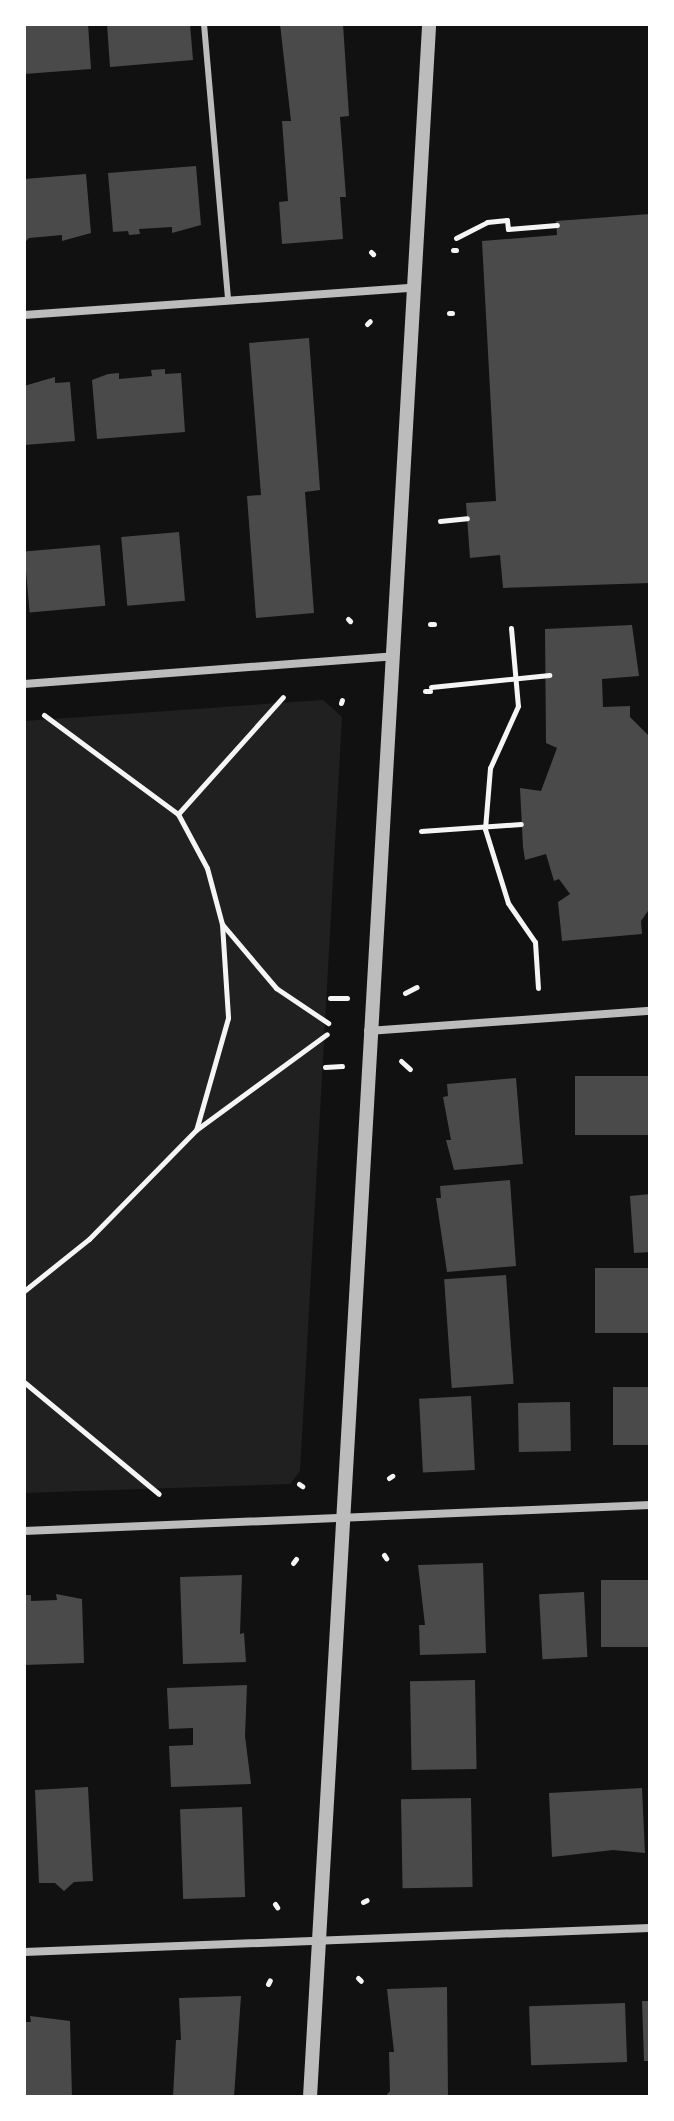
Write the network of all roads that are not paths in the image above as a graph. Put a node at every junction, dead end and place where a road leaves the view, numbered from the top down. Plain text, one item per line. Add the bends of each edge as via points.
1 (204, 24) edge
2 (429, 24) edge
3 (412, 288) junction
4 (228, 300) junction
5 (24, 315) edge
6 (394, 656) junction
7 (24, 684) edge
8 (650, 1011) edge
9 (368, 1031) junction
10 (650, 1505) edge
11 (340, 1519) junction
12 (24, 1531) edge
13 (650, 1928) edge
14 (316, 1939) junction
15 (24, 1952) edge
16 (310, 2097) edge

1 - 4 lane
2 - 3 street
3 - 4 street
3 - 6 street
4 - 5 street
6 - 7 street
6 - 9 street
8 - 9 street
9 - 11 street
10 - 11 street
11 - 12 street
11 - 14 street
13 - 14 street
14 - 15 street
14 - 16 street

